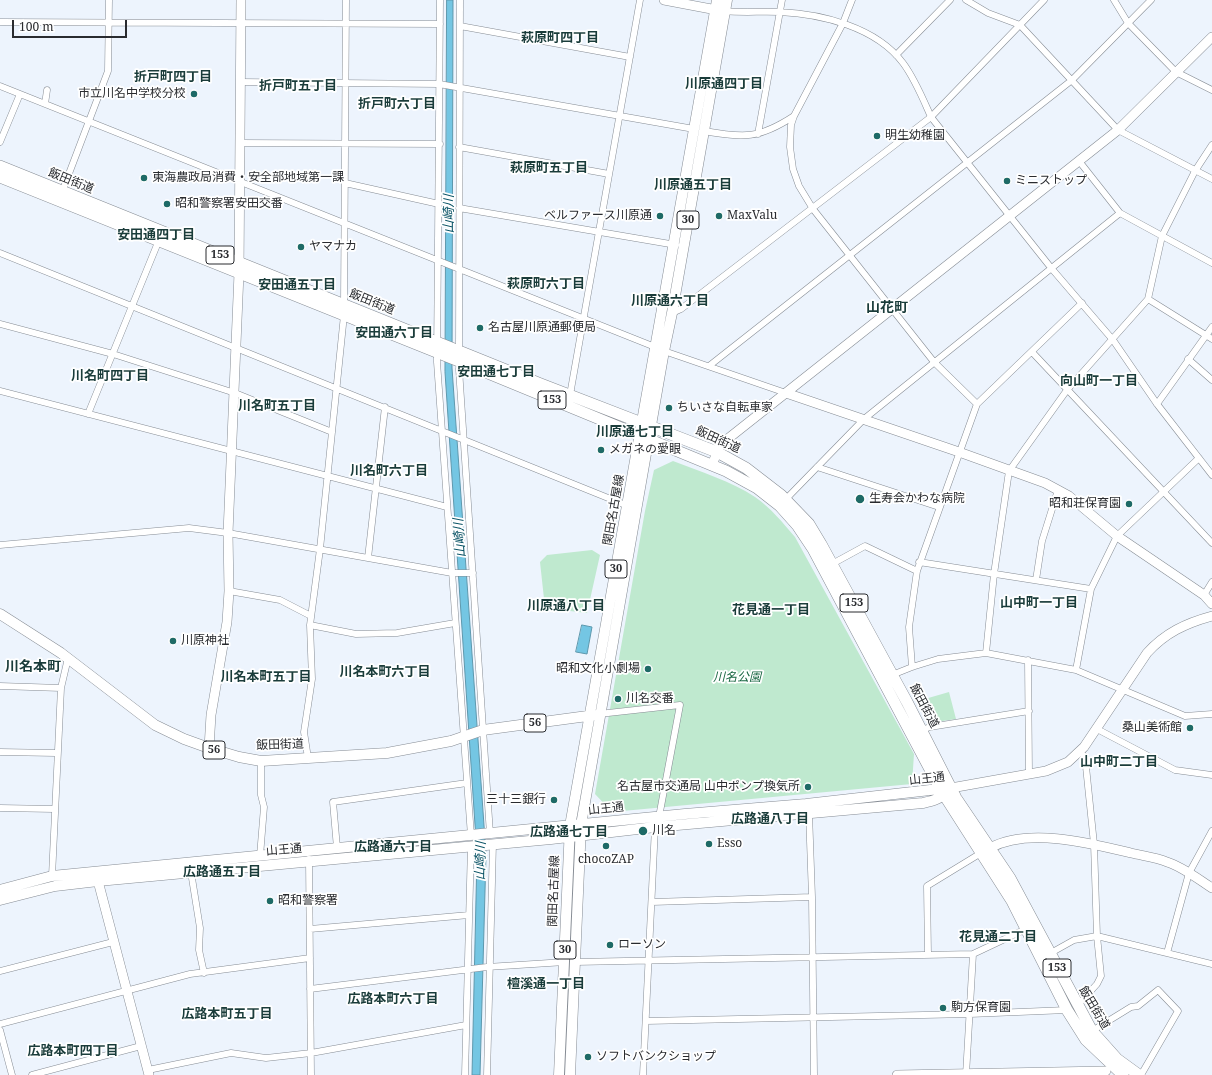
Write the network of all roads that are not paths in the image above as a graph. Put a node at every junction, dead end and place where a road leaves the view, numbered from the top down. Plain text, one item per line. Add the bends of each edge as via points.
1 (109, 0) edge
2 (240, 0) edge
3 (346, 0) edge
4 (440, 0) edge
5 (460, 0) edge
6 (640, 0) edge
7 (664, 0) edge
8 (727, 0) edge
9 (782, 0) edge
10 (852, 0) edge
11 (950, 0) edge
12 (966, 0) edge
13 (1044, 0) edge
14 (1114, 0) edge
15 (1151, 0) edge
16 (719, 7) edge
17 (780, 12) junction
18 (0, 22) edge
19 (108, 22) junction
20 (1128, 22) junction
21 (240, 23) junction
22 (842, 23) junction
23 (346, 24) junction
24 (440, 24) junction
25 (1020, 25) junction
26 (460, 26) junction
27 (1212, 37) edge
28 (896, 55) junction
29 (630, 57) junction
30 (1176, 72) junction
31 (1072, 80) junction
32 (240, 82) junction
33 (345, 83) junction
34 (441, 84) junction
35 (0, 86) edge
36 (459, 87) junction
37 (47, 90) dead end
38 (1212, 90) edge
39 (20, 94) junction
40 (45, 104) junction
41 (619, 115) junction
42 (794, 116) junction
43 (931, 117) junction
44 (89, 122) junction
45 (699, 130) junction
46 (1118, 130) junction
47 (758, 134) junction
48 (0, 142) edge
49 (345, 142) junction
50 (240, 143) junction
51 (440, 144) junction
52 (1212, 145) edge
53 (459, 147) junction
54 (1079, 161) junction
55 (967, 162) junction
56 (0, 166) edge
57 (1195, 171) junction
58 (609, 174) junction
59 (0, 177) edge
60 (1212, 179) edge
61 (240, 181) junction
62 (345, 183) junction
63 (62, 192) junction
64 (439, 204) junction
65 (459, 208) junction
66 (813, 209) junction
67 (1120, 214) junction
68 (1011, 215) junction
69 (345, 223) junction
70 (599, 233) junction
71 (1162, 236) junction
72 (159, 240) junction
73 (679, 246) junction
74 (0, 253) edge
75 (850, 255) junction
76 (439, 261) junction
77 (1212, 263) edge
78 (239, 268) junction
79 (459, 268) junction
80 (1052, 269) junction
81 (1148, 299) junction
82 (1082, 303) junction
83 (132, 308) junction
84 (893, 308) junction
85 (344, 310) junction
86 (672, 313) junction
87 (584, 318) junction
88 (0, 324) edge
89 (1212, 327) edge
90 (1209, 337) edge
91 (1113, 340) junction
92 (236, 348) junction
93 (438, 348) junction
94 (659, 349) junction
95 (1032, 352) junction
96 (113, 354) junction
97 (458, 356) junction
98 (1188, 359) junction
99 (934, 362) junction
100 (709, 366) junction
101 (1212, 380) edge
102 (337, 389) junction
103 (1067, 390) junction
104 (0, 391) edge
105 (786, 392) junction
106 (235, 393) junction
107 (570, 395) junction
108 (976, 404) junction
109 (1157, 404) junction
110 (385, 407) junction
111 (88, 414) junction
112 (864, 419) junction
113 (646, 425) junction
114 (443, 430) junction
115 (332, 432) junction
116 (464, 438) junction
117 (644, 438) junction
118 (232, 452) junction
119 (717, 452) junction
120 (960, 452) junction
121 (1199, 458) junction
122 (712, 465) junction
123 (817, 467) junction
124 (1009, 471) junction
125 (1212, 475) edge
126 (327, 476) junction
127 (375, 489) junction
128 (1058, 490) junction
129 (1164, 492) junction
130 (786, 499) junction
131 (628, 506) junction
132 (447, 507) junction
133 (939, 508) junction
134 (228, 533) junction
135 (1117, 536) junction
136 (1212, 543) edge
137 (0, 545) edge
138 (320, 549) junction
139 (368, 558) junction
140 (919, 562) junction
141 (832, 564) junction
142 (917, 571) junction
143 (452, 573) junction
144 (473, 573) junction
145 (994, 574) junction
146 (1036, 580) junction
147 (1212, 582) edge
148 (1090, 589) junction
149 (229, 591) junction
150 (1204, 595) junction
151 (1212, 604) edge
152 (0, 614) edge
153 (311, 616) junction
154 (1212, 616) edge
155 (455, 623) junction
156 (310, 625) junction
157 (986, 653) junction
158 (68, 658) junction
159 (1028, 660) junction
160 (912, 667) junction
161 (1076, 670) junction
162 (892, 675) junction
163 (0, 686) edge
164 (61, 688) junction
165 (1122, 689) junction
166 (1029, 711) junction
167 (1212, 714) edge
168 (594, 715) junction
169 (1097, 729) junction
170 (482, 730) junction
171 (922, 730) junction
172 (464, 736) junction
173 (209, 748) junction
174 (0, 752) edge
175 (1080, 752) junction
176 (56, 753) junction
177 (308, 758) junction
178 (261, 761) junction
179 (1030, 774) junction
180 (1212, 775) edge
181 (467, 783) junction
182 (945, 791) junction
183 (0, 808) edge
184 (54, 809) junction
185 (809, 813) junction
186 (659, 817) junction
187 (570, 826) junction
188 (655, 827) junction
189 (580, 830) junction
190 (1212, 831) edge
191 (568, 837) junction
192 (491, 838) junction
193 (472, 840) junction
194 (1094, 844) junction
195 (337, 848) junction
196 (985, 850) junction
197 (260, 856) junction
198 (309, 856) junction
199 (191, 872) junction
200 (1189, 873) junction
201 (52, 876) junction
202 (98, 881) junction
203 (1212, 888) edge
204 (0, 890) edge
205 (812, 898) junction
206 (0, 900) edge
207 (652, 902) junction
208 (469, 915) junction
209 (310, 929) junction
210 (1026, 929) junction
211 (1097, 936) junction
212 (113, 942) junction
213 (1167, 953) junction
214 (973, 954) junction
215 (1049, 954) junction
216 (928, 955) junction
217 (310, 958) junction
218 (812, 958) junction
219 (649, 961) junction
220 (570, 962) junction
221 (1212, 964) edge
222 (488, 967) junction
223 (468, 970) junction
224 (0, 971) edge
225 (204, 973) junction
226 (310, 989) junction
227 (126, 991) junction
228 (1072, 1008) junction
229 (970, 1014) junction
230 (813, 1017) junction
231 (646, 1021) junction
232 (0, 1024) edge
233 (466, 1025) junction
234 (0, 1030) edge
235 (1092, 1031) junction
236 (141, 1046) junction
237 (311, 1054) junction
238 (1110, 1067) edge
239 (148, 1072) edge
240 (12, 1075) edge
241 (32, 1075) edge
242 (311, 1075) edge
243 (465, 1075) edge
244 (487, 1075) edge
245 (559, 1075) edge
246 (570, 1075) edge
247 (643, 1075) edge
248 (814, 1075) edge
249 (897, 1075) edge
250 (966, 1075) edge
251 (1123, 1075) edge
252 (1140, 1075) edge

1 - 19 street
2 - 21 street
3 - 23 street
4 - 24 street
5 - 26 street
6 - 29 street
7 - 16 street
8 - 16 main road, 関田名古屋線 / 30
9 - 17 street
10 - 22 street
11 - 28 street
12 - 25 street via 988,13
13 - 25 street
14 - 20 street
15 - 20 street
16 - 17 street
16 - 45 main road, 関田名古屋線 / 30
17 - 22 street via 812,15
17 - 47 street
18 - 19 street
19 - 21 street
19 - 44 street via 108,71
20 - 30 street
20 - 31 street
21 - 23 street
21 - 32 street
22 - 28 street via 862,31
22 - 42 street
23 - 24 street
23 - 33 street
24 - 34 street
25 - 31 street
25 - 43 street
26 - 29 street
26 - 36 street
27 - 30 street
28 - 43 street via 918,88
29 - 41 street
30 - 38 street
30 - 46 street
31 - 46 street
31 - 55 street
32 - 33 street
32 - 50 street
33 - 34 street
33 - 49 street
34 - 36 street
34 - 51 street
35 - 39 street
36 - 41 street
36 - 53 street
37 - 40 street
39 - 40 street
39 - 48 street
40 - 44 street
41 - 45 street
41 - 58 street
42 - 47 street
42 - 66 street via 790,147 793,169 799,186
43 - 55 street
43 - 66 street
44 - 61 street
44 - 63 street
45 - 47 street via 746,136
45 - 73 main road, 関田名古屋線 / 30
46 - 54 street
46 - 57 street
49 - 50 street
49 - 51 street
49 - 62 street
50 - 61 street
51 - 64 street
52 - 57 street
53 - 58 street
53 - 65 street
54 - 67 street
54 - 68 street
55 - 68 street
55 - 75 street
56 - 63 highway, 飯田街道 / 153
57 - 60 street
57 - 71 street
58 - 70 street
59 - 72 highway, 飯田街道 / 153
61 - 69 street
61 - 78 street
62 - 64 street
62 - 69 street
63 - 78 highway, 飯田街道 / 153
64 - 76 street
65 - 70 street
65 - 79 street
66 - 75 street
66 - 86 street via 681,309
67 - 71 street
67 - 80 street
68 - 80 street
68 - 84 street
69 - 76 street
69 - 85 street
70 - 73 street
70 - 87 street
71 - 77 street
71 - 81 street
72 - 78 highway, 飯田街道 / 153
72 - 83 street
73 - 86 main road, 関田名古屋線 / 30
73 - 94 main road, 関田名古屋線 / 30
74 - 83 street
75 - 84 street
75 - 100 street
76 - 79 street
76 - 93 street
78 - 85 highway, 飯田街道 / 153
78 - 92 street
79 - 87 street
79 - 97 street
80 - 82 street
80 - 99 street
81 - 90 street
81 - 91 street
82 - 91 street
82 - 95 street
83 - 92 street
83 - 96 street
84 - 99 street
84 - 105 street
85 - 93 highway, 飯田街道 / 153
85 - 102 street
86 - 94 main road, 関田名古屋線 / 30
87 - 94 street
87 - 107 street
88 - 96 street
89 - 90 street
90 - 98 street
91 - 103 street
91 - 109 street
92 - 102 street
92 - 106 street
93 - 97 highway, 飯田街道 / 153
93 - 114 street
94 - 100 street
94 - 113 main road, 関田名古屋線 / 30
95 - 103 street
95 - 108 street
96 - 106 street
96 - 111 street
97 - 107 highway, 飯田街道 / 153
97 - 116 street
97 - 117 highway, 飯田街道 / 153
98 - 101 street
98 - 109 street
99 - 108 street
99 - 112 street
100 - 105 street
102 - 110 street
102 - 115 street
103 - 124 street
103 - 129 street
104 - 111 street
105 - 112 street
105 - 119 street via 720,445
106 - 115 street
106 - 118 street
107 - 113 highway, 飯田街道 / 153
108 - 120 street
109 - 121 street
110 - 114 street
110 - 127 street
111 - 118 street
112 - 120 street
112 - 123 street
113 - 117 main road, 関田名古屋線 / 30
113 - 119 highway, 飯田街道 / 153
114 - 116 street
114 - 132 street
115 - 126 street
116 - 131 street
116 - 144 street
117 - 122 highway, 飯田街道 / 153
117 - 131 main road, 関田名古屋線 / 30
117 - 168 main road, 関田名古屋線 / 30
118 - 126 street
118 - 134 street
119 - 122 street
119 - 130 highway, 飯田街道 / 153 via 746,468
120 - 124 street
120 - 133 street
121 - 125 street
121 - 129 street
122 - 182 highway, 飯田街道 / 153 via 768,496 804,534
123 - 130 street
123 - 133 street
124 - 128 street
124 - 145 street
126 - 127 street
126 - 138 street
127 - 132 street
127 - 139 street
128 - 135 street via 1069,496
128 - 146 street via 1042,541
129 - 135 street
129 - 136 street
130 - 141 highway, 飯田街道 / 153 via 809,524
131 - 168 main road, 関田名古屋線 / 30
132 - 143 street
133 - 140 street
134 - 137 street via 189,528
134 - 138 street
134 - 149 street
135 - 148 street
135 - 150 street
138 - 139 street
138 - 153 street
139 - 143 street
140 - 142 street
140 - 145 street
141 - 142 street via 864,546
141 - 162 highway, 飯田街道 / 153
142 - 160 street via 909,626
143 - 144 street
143 - 155 street
144 - 170 street
145 - 146 street
145 - 157 street
146 - 148 street
147 - 150 street
148 - 161 street
149 - 153 street via 280,600
149 - 173 street via 227,622 211,715
150 - 151 street
152 - 158 main road, 飯田街道 / 56
153 - 156 street
154 - 165 street via 1178,628 1156,644
155 - 156 street via 397,633 356,634
155 - 172 street
156 - 177 street via 312,679 304,732
157 - 159 street
157 - 160 street via 938,659
158 - 164 street
158 - 173 main road, 飯田街道 / 56 via 155,725
159 - 161 street
159 - 166 street
160 - 162 street
161 - 165 street
162 - 171 highway, 飯田街道 / 153
163 - 164 street
164 - 176 street
165 - 167 street via 1185,716
165 - 169 street
166 - 171 street
166 - 179 street
168 - 170 main road, 飯田街道 / 56
168 - 186 street via 680,705
168 - 187 main road, 関田名古屋線 / 30
168 - 189 main road, 関田名古屋線 / 30
169 - 175 street
169 - 180 street via 1175,770
170 - 172 main road, 飯田街道 / 56
170 - 192 street
171 - 182 highway, 飯田街道 / 153
172 - 177 main road, 飯田街道 / 56 via 451,741 387,753
172 - 181 street
173 - 178 main road, 飯田街道 / 56
174 - 176 street
175 - 179 street via 1062,765
175 - 194 street via 1085,757
176 - 184 street
177 - 178 main road, 飯田街道 / 56
178 - 197 street via 261,795 264,807
179 - 182 street
181 - 193 street
181 - 195 street via 333,802
182 - 185 main road, 山王通 via 934,801 923,803
182 - 186 main road, 山王通
182 - 196 highway, 飯田街道 / 153
183 - 184 street
184 - 201 street
185 - 188 main road, 山王通
185 - 205 street
186 - 189 main road, 山王通
187 - 189 main road, 山王通
187 - 191 main road, 関田名古屋線 / 30
187 - 192 main road, 山王通
188 - 189 main road, 山王通
188 - 207 street
189 - 191 main road, 山王通
189 - 220 main road, 関田名古屋線 / 30
190 - 200 street
191 - 192 main road, 山王通
191 - 220 main road, 関田名古屋線 / 30
192 - 193 main road, 山王通
192 - 222 street
193 - 195 main road, 山王通
193 - 198 main road, 山王通
193 - 208 street
194 - 196 street via 1023,839 1010,840
194 - 200 street via 1167,862
194 - 211 street
195 - 198 main road, 山王通
196 - 210 highway, 飯田街道 / 153
196 - 215 highway, 飯田街道 / 153 via 1013,884
196 - 216 street via 927,886
197 - 198 main road, 山王通
197 - 201 main road, 山王通
198 - 199 main road, 山王通
198 - 209 street
199 - 202 main road, 山王通
199 - 225 street via 200,928 199,950
200 - 203 street
200 - 213 street
201 - 204 main road, 山王通
202 - 206 main road, 山王通 via 55,886
202 - 212 street
205 - 207 street
205 - 218 street
207 - 219 street
208 - 209 street
208 - 223 street
209 - 217 street
210 - 214 street
210 - 228 highway, 飯田街道 / 153
211 - 213 street
211 - 215 street via 1074,940
211 - 228 street via 1102,976
212 - 224 street
212 - 227 street
213 - 221 street
214 - 216 street
214 - 229 street
215 - 228 highway, 飯田街道 / 153
216 - 218 street
217 - 225 street
217 - 226 street
218 - 219 street
218 - 230 street
219 - 220 street
219 - 231 street
220 - 222 street
220 - 245 main road, 関田名古屋線 / 30
220 - 246 main road, 関田名古屋線 / 30
222 - 223 street
222 - 244 street
223 - 226 street
223 - 233 street
225 - 227 street
226 - 237 street
227 - 232 street
227 - 236 street
228 - 229 street
228 - 235 highway, 飯田街道 / 153
228 - 238 highway, 飯田街道 / 153 via 1086,1040
229 - 230 street
229 - 250 street
230 - 231 street
230 - 248 street
231 - 247 street
233 - 237 street
233 - 243 street
234 - 240 street
235 - 238 highway, 飯田街道 / 153
235 - 252 street via 1131,1007 1138,1006 1158,990 1178,1011
236 - 239 street
236 - 241 street
237 - 239 street via 266,1058 231,1053
237 - 242 street
238 - 250 street
238 - 251 highway, 飯田街道 / 153
238 - 252 highway, 飯田街道 / 153
249 - 250 street

